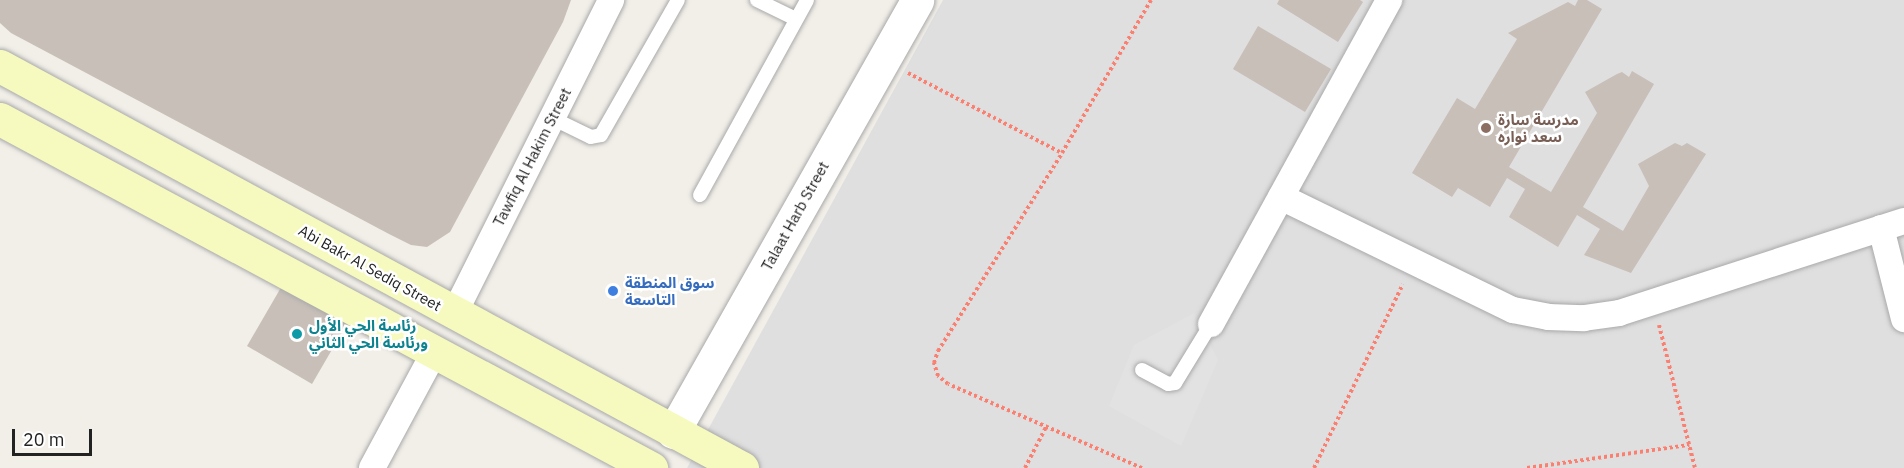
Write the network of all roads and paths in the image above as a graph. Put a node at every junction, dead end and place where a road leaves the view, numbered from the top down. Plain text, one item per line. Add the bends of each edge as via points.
1 (611, 0) edge
2 (678, 0) edge
3 (757, 0) edge
4 (807, 0) edge
5 (917, 0) edge
6 (1151, 0) edge
7 (1389, 0) edge
8 (796, 19) junction
9 (883, 60) junction
10 (0, 66) edge
11 (552, 118) junction
12 (0, 119) edge
13 (1062, 153) junction
14 (700, 195) dead end
15 (1281, 197) junction
16 (1893, 224) edge
17 (1414, 262) junction
18 (1653, 301) junction
19 (454, 314) junction
20 (1904, 319) edge
21 (1211, 324) joint
22 (435, 351) junction
23 (1142, 370) dead end
24 (637, 413) junction
25 (1046, 427) junction
26 (673, 432) junction
27 (1689, 445) junction
28 (621, 452) junction
29 (702, 458) edge
30 (372, 468) edge
31 (651, 468) edge
32 (742, 468) edge
33 (1025, 468) edge
34 (1142, 468) edge
35 (1314, 468) edge
36 (1527, 468) edge
37 (1695, 468) edge

1 - 11 street, Tawfiq Al Hakim Street
2 - 11 lane via 601,135 591,137
3 - 8 lane
4 - 8 lane
5 - 9 street, Talaat Harb Street
6 - 13 path
7 - 15 street
8 - 14 lane
9 - 13 path
9 - 26 street, Talaat Harb Street
10 - 19 main road, Abi Bakr Al Sediq Street
11 - 19 street, Tawfiq Al Hakim Street
12 - 22 main road
13 - 25 path via 934,363 938,376 948,384
15 - 17 street
15 - 21 street
16 - 18 street
16 - 20 street
17 - 18 street via 1513,310 1548,317 1584,318 1619,313
17 - 35 path
18 - 27 path
19 - 24 main road, Abi Bakr Al Sediq Street
21 - 23 lane via 1175,383 1168,384
22 - 28 main road
22 - 30 street
24 - 26 main road, Abi Bakr Al Sediq Street
24 - 28 main road via 623,430
25 - 33 path
25 - 34 path
26 - 29 main road, Abi Bakr Al Sediq Street
27 - 36 path
27 - 37 path
28 - 31 main road
29 - 32 main road, Abi Bakr Al Sediq Street

